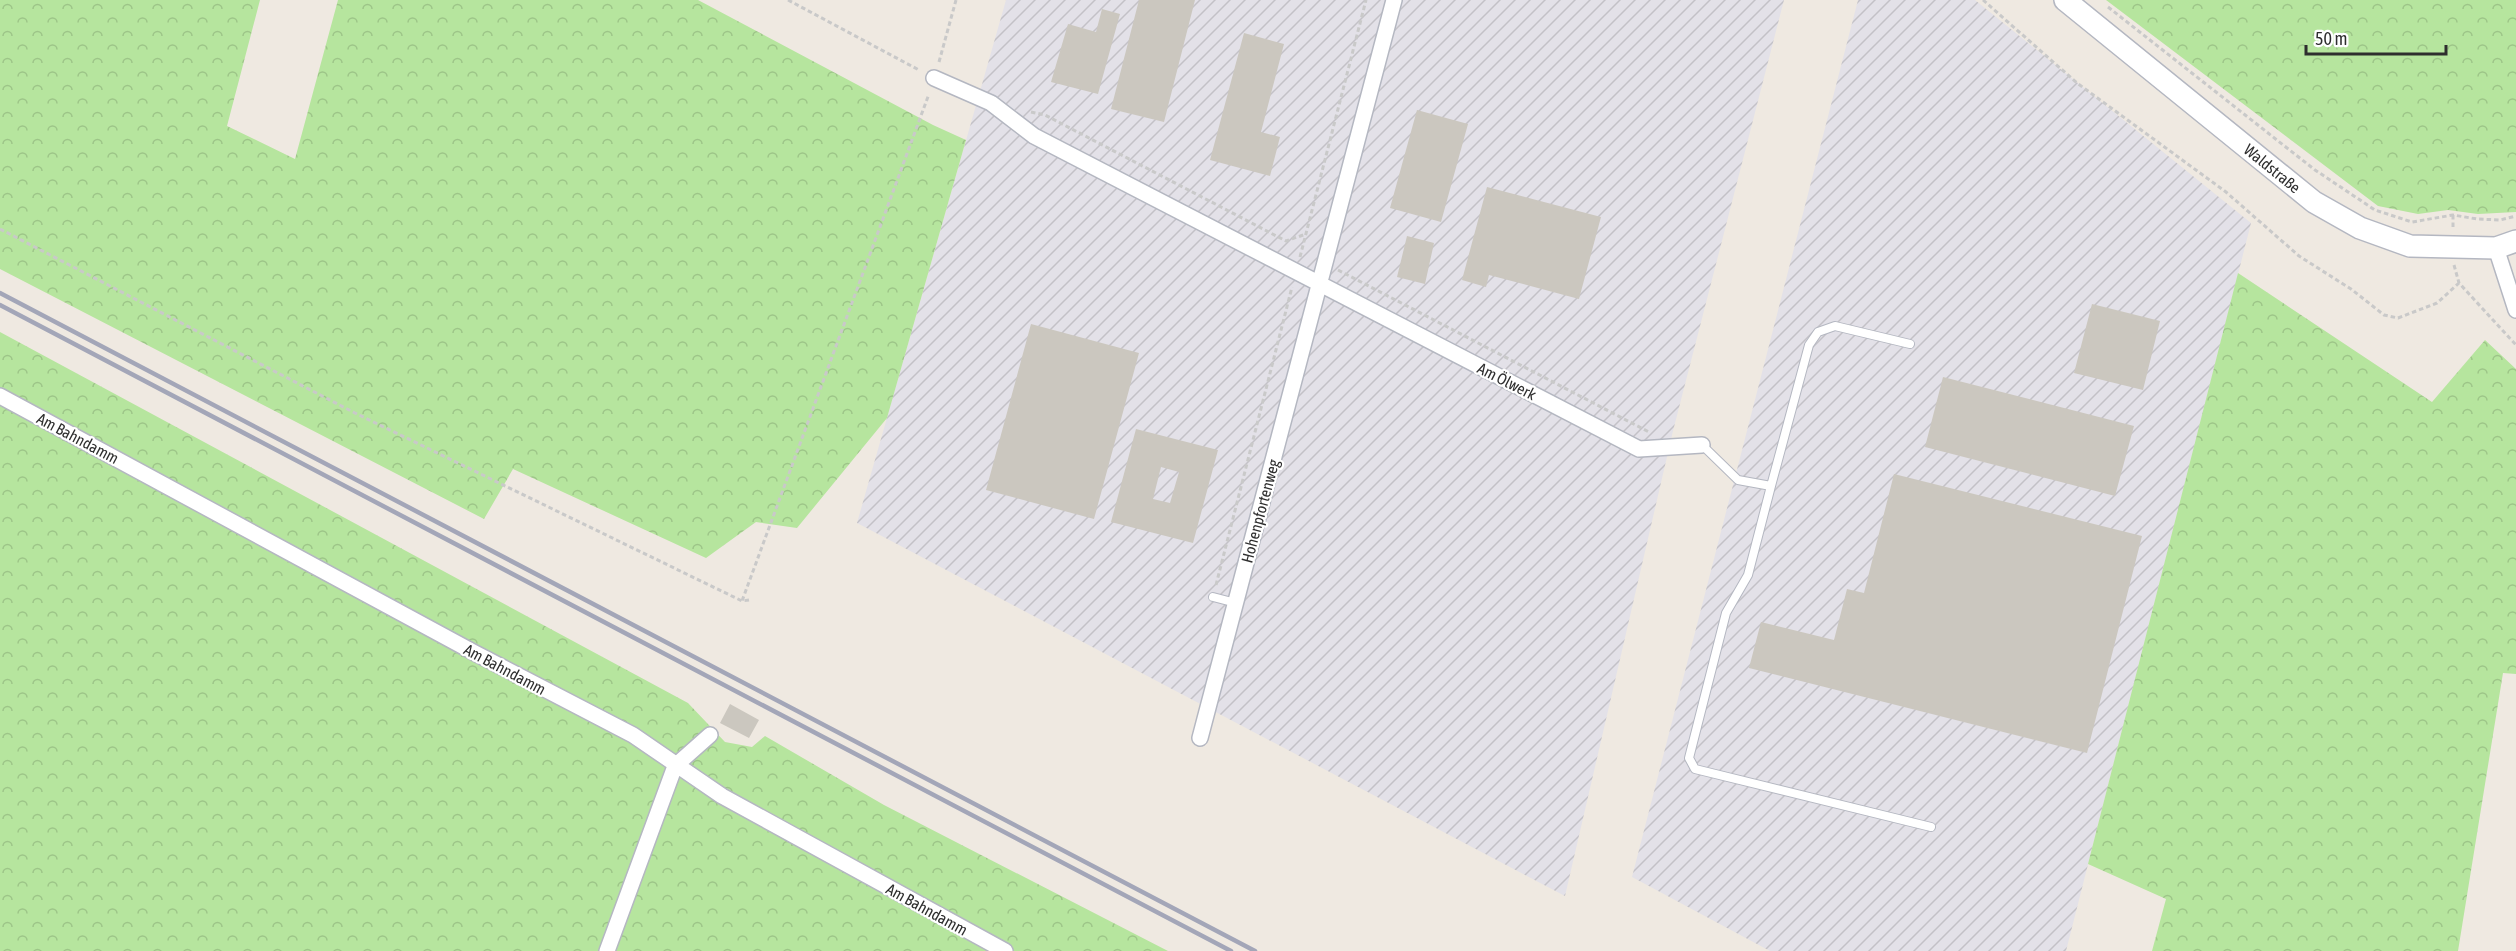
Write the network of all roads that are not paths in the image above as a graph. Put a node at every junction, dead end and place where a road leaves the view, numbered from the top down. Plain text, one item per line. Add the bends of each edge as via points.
1 (1394, 0) edge
2 (2065, 0) edge
3 (934, 78) road end
4 (2509, 243) edge
5 (1319, 284) junction
6 (2516, 310) edge
7 (1910, 344) dead end
8 (0, 396) edge
9 (1702, 445) joint
10 (1771, 486) junction
11 (1213, 597) road end
12 (1236, 603) junction
13 (710, 735) dead end
14 (1200, 738) dead end
15 (675, 766) junction
16 (1931, 827) dead end
17 (607, 951) edge
18 (1005, 951) edge

1 - 5 street, Hohenpfortenweg
2 - 4 street, Waldstraße via 2314,202 2360,228 2410,246
3 - 5 street via 991,103 1034,136 1298,266
4 - 6 street
5 - 9 street, Am Ölwerk via 1639,449
5 - 12 street, Hohenpfortenweg
7 - 10 lane via 1835,326 1818,332 1809,345
8 - 15 street, Am Bahndamm via 633,735
9 - 10 lane via 1738,480
10 - 16 lane via 1748,575 1726,613 1689,758 1695,769
11 - 12 lane
12 - 14 street, Hohenpfortenweg
13 - 15 street
15 - 17 street
15 - 18 street, Am Bahndamm via 722,796

